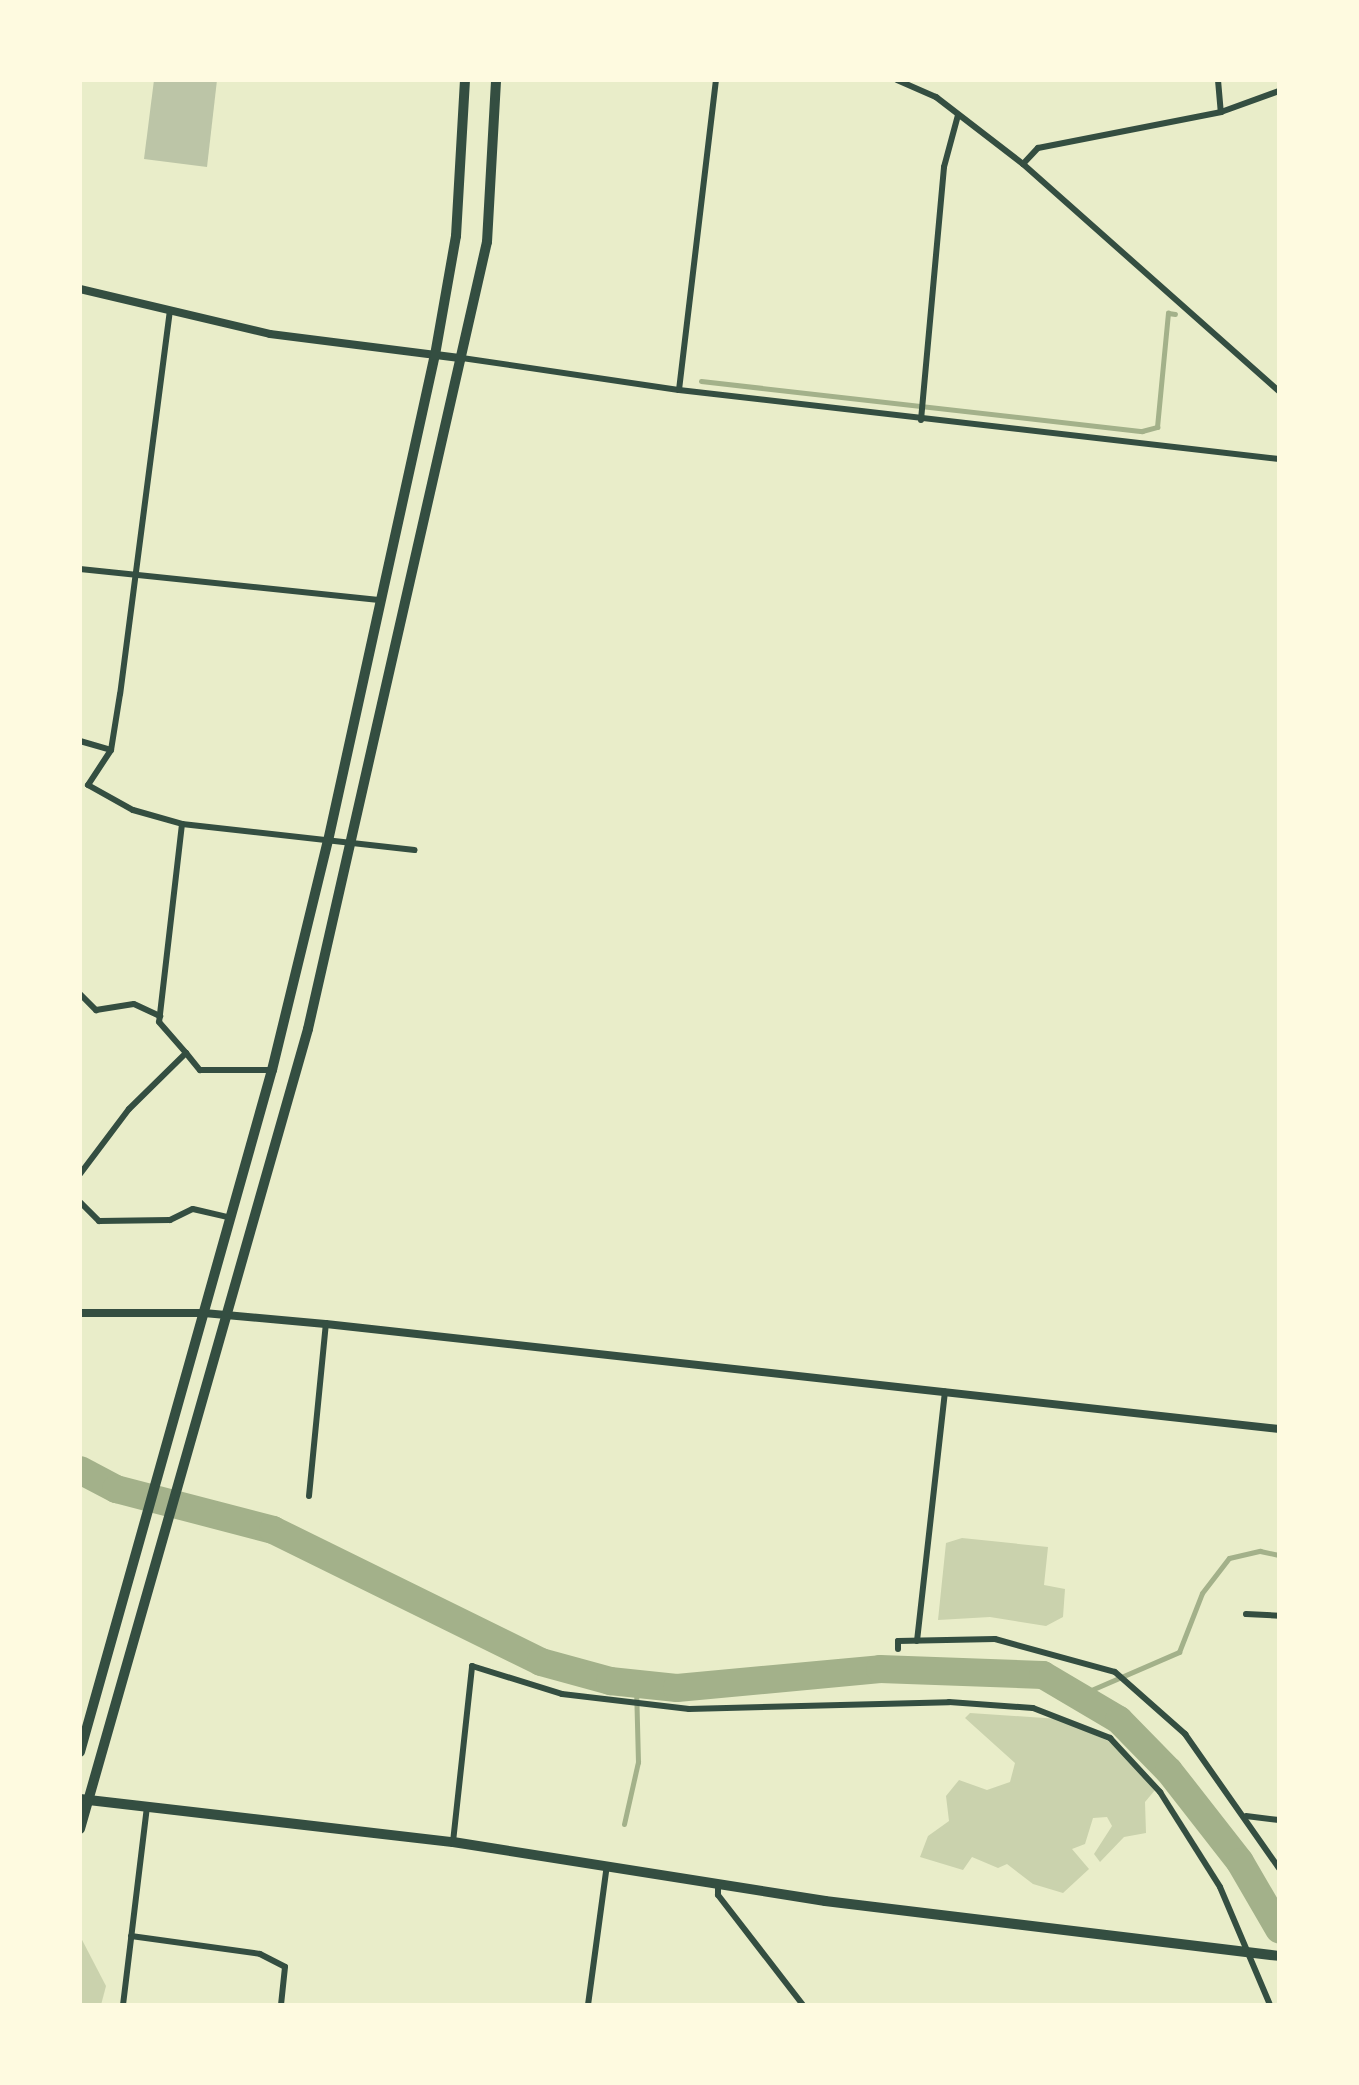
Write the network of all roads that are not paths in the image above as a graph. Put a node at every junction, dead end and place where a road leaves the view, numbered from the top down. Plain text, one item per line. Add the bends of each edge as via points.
1 (465, 80) edge
2 (496, 80) edge
3 (716, 80) edge
4 (897, 80) edge
5 (1218, 80) edge
6 (1279, 91) edge
7 (1221, 112) junction
8 (958, 115) junction
9 (1024, 164) junction
10 (80, 289) edge
11 (170, 310) junction
12 (435, 355) junction
13 (461, 358) junction
14 (679, 390) junction
15 (1279, 391) edge
16 (921, 420) junction
17 (1279, 459) edge
18 (80, 570) edge
19 (135, 575) junction
20 (381, 600) junction
21 (80, 741) edge
22 (110, 750) junction
23 (182, 824) junction
24 (328, 841) junction
25 (351, 843) junction
26 (416, 850) dead end
27 (80, 994) edge
28 (160, 1016) junction
29 (186, 1053) junction
30 (272, 1070) junction
31 (80, 1174) edge
32 (80, 1202) edge
33 (230, 1218) junction
34 (80, 1313) edge
35 (204, 1313) junction
36 (228, 1316) junction
37 (326, 1324) junction
38 (945, 1392) junction
39 (1279, 1429) edge
40 (309, 1496) dead end
41 (1246, 1614) dead end
42 (1279, 1616) edge
43 (917, 1641) junction
44 (898, 1649) dead end
45 (80, 1752) edge
46 (84, 1799) edge
47 (147, 1807) junction
48 (1246, 1816) junction
49 (1279, 1820) edge
50 (80, 1829) edge
51 (453, 1842) junction
52 (607, 1864) junction
53 (1279, 1868) edge
54 (718, 1884) junction
55 (131, 1936) junction
56 (1254, 1953) junction
57 (1279, 1956) edge
58 (123, 2005) edge
59 (281, 2005) edge
60 (588, 2005) edge
61 (803, 2005) edge
62 (1270, 2005) edge

1 - 12 main road via 456,236
2 - 13 main road via 487,242
3 - 14 street
4 - 8 street
5 - 7 street
6 - 7 street
7 - 9 street via 1038,148
8 - 9 street
8 - 16 street via 944,167
9 - 15 street
10 - 11 street
11 - 12 street via 270,334
11 - 19 street
12 - 13 street
12 - 20 main road
13 - 14 street
13 - 25 main road
14 - 16 street
16 - 17 street
18 - 19 street
19 - 20 street
19 - 22 street
20 - 24 main road
21 - 22 street
22 - 23 street via 88,786 133,810
23 - 24 street
23 - 28 street
24 - 25 street
24 - 30 main road
25 - 26 street
25 - 36 main road via 308,1030
27 - 28 street via 96,1010 134,1004
28 - 29 street
29 - 30 street via 200,1070
29 - 31 street via 129,1109
30 - 33 main road
32 - 33 street via 98,1221 170,1220 193,1209
33 - 35 main road
34 - 35 street
35 - 36 street
35 - 45 main road
36 - 37 street
36 - 46 main road
37 - 38 street
37 - 40 street
38 - 39 street
38 - 43 street
41 - 42 street
43 - 44 street via 898,1641
43 - 48 street via 995,1639 1098,1663 1136,1686 1185,1734
46 - 47 main road
46 - 50 main road
47 - 51 main road
47 - 55 street
48 - 49 street
48 - 53 street
51 - 52 main road
51 - 56 street via 472,1666 562,1694 688,1709 949,1702 1033,1708 1095,1729 1145,1773 1220,1887
52 - 54 main road
52 - 60 street
54 - 56 main road
54 - 61 street via 718,1896
55 - 58 street
55 - 59 street via 260,1954 285,1967
56 - 57 main road
56 - 62 street

